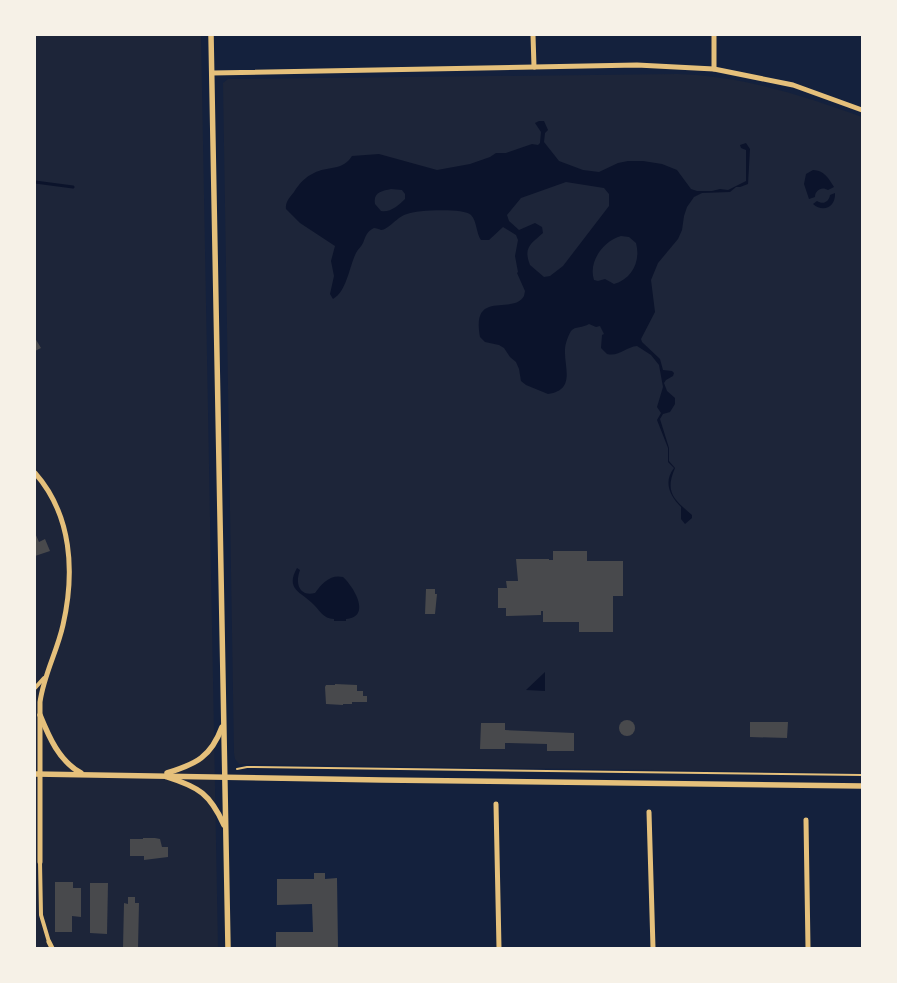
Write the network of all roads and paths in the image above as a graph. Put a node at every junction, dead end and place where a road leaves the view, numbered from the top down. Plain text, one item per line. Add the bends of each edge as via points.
1 (212, 35) edge
2 (533, 35) edge
3 (714, 35) edge
4 (534, 67) junction
5 (714, 69) junction
6 (212, 73) junction
7 (862, 110) edge
8 (35, 473) edge
9 (44, 678) junction
10 (35, 688) edge
11 (40, 715) junction
12 (223, 725) junction
13 (37, 774) edge
14 (83, 774) junction
15 (160, 775) junction
16 (862, 775) edge
17 (224, 776) junction
18 (862, 786) edge
19 (496, 804) dead end
20 (649, 812) dead end
21 (806, 820) dead end
22 (225, 828) junction
23 (40, 862) joint
24 (51, 945) edge
25 (228, 948) edge
26 (499, 948) edge
27 (653, 948) edge
28 (808, 948) edge

1 - 6 street
2 - 4 street
3 - 5 street
4 - 5 street via 636,65
4 - 6 street
5 - 7 street via 793,85
6 - 12 street
8 - 9 street via 57,507 69,551 63,626
9 - 10 street
9 - 11 street
11 - 13 street
11 - 14 street via 47,734 65,761
12 - 15 street via 213,747 203,758
12 - 17 street
13 - 14 street
13 - 23 street
14 - 15 street
15 - 17 street
15 - 22 street via 199,790 215,807
16 - 17 path via 248,767
17 - 18 street
17 - 22 street
19 - 26 street
20 - 27 street
21 - 28 street
22 - 25 street
23 - 24 street via 42,915

